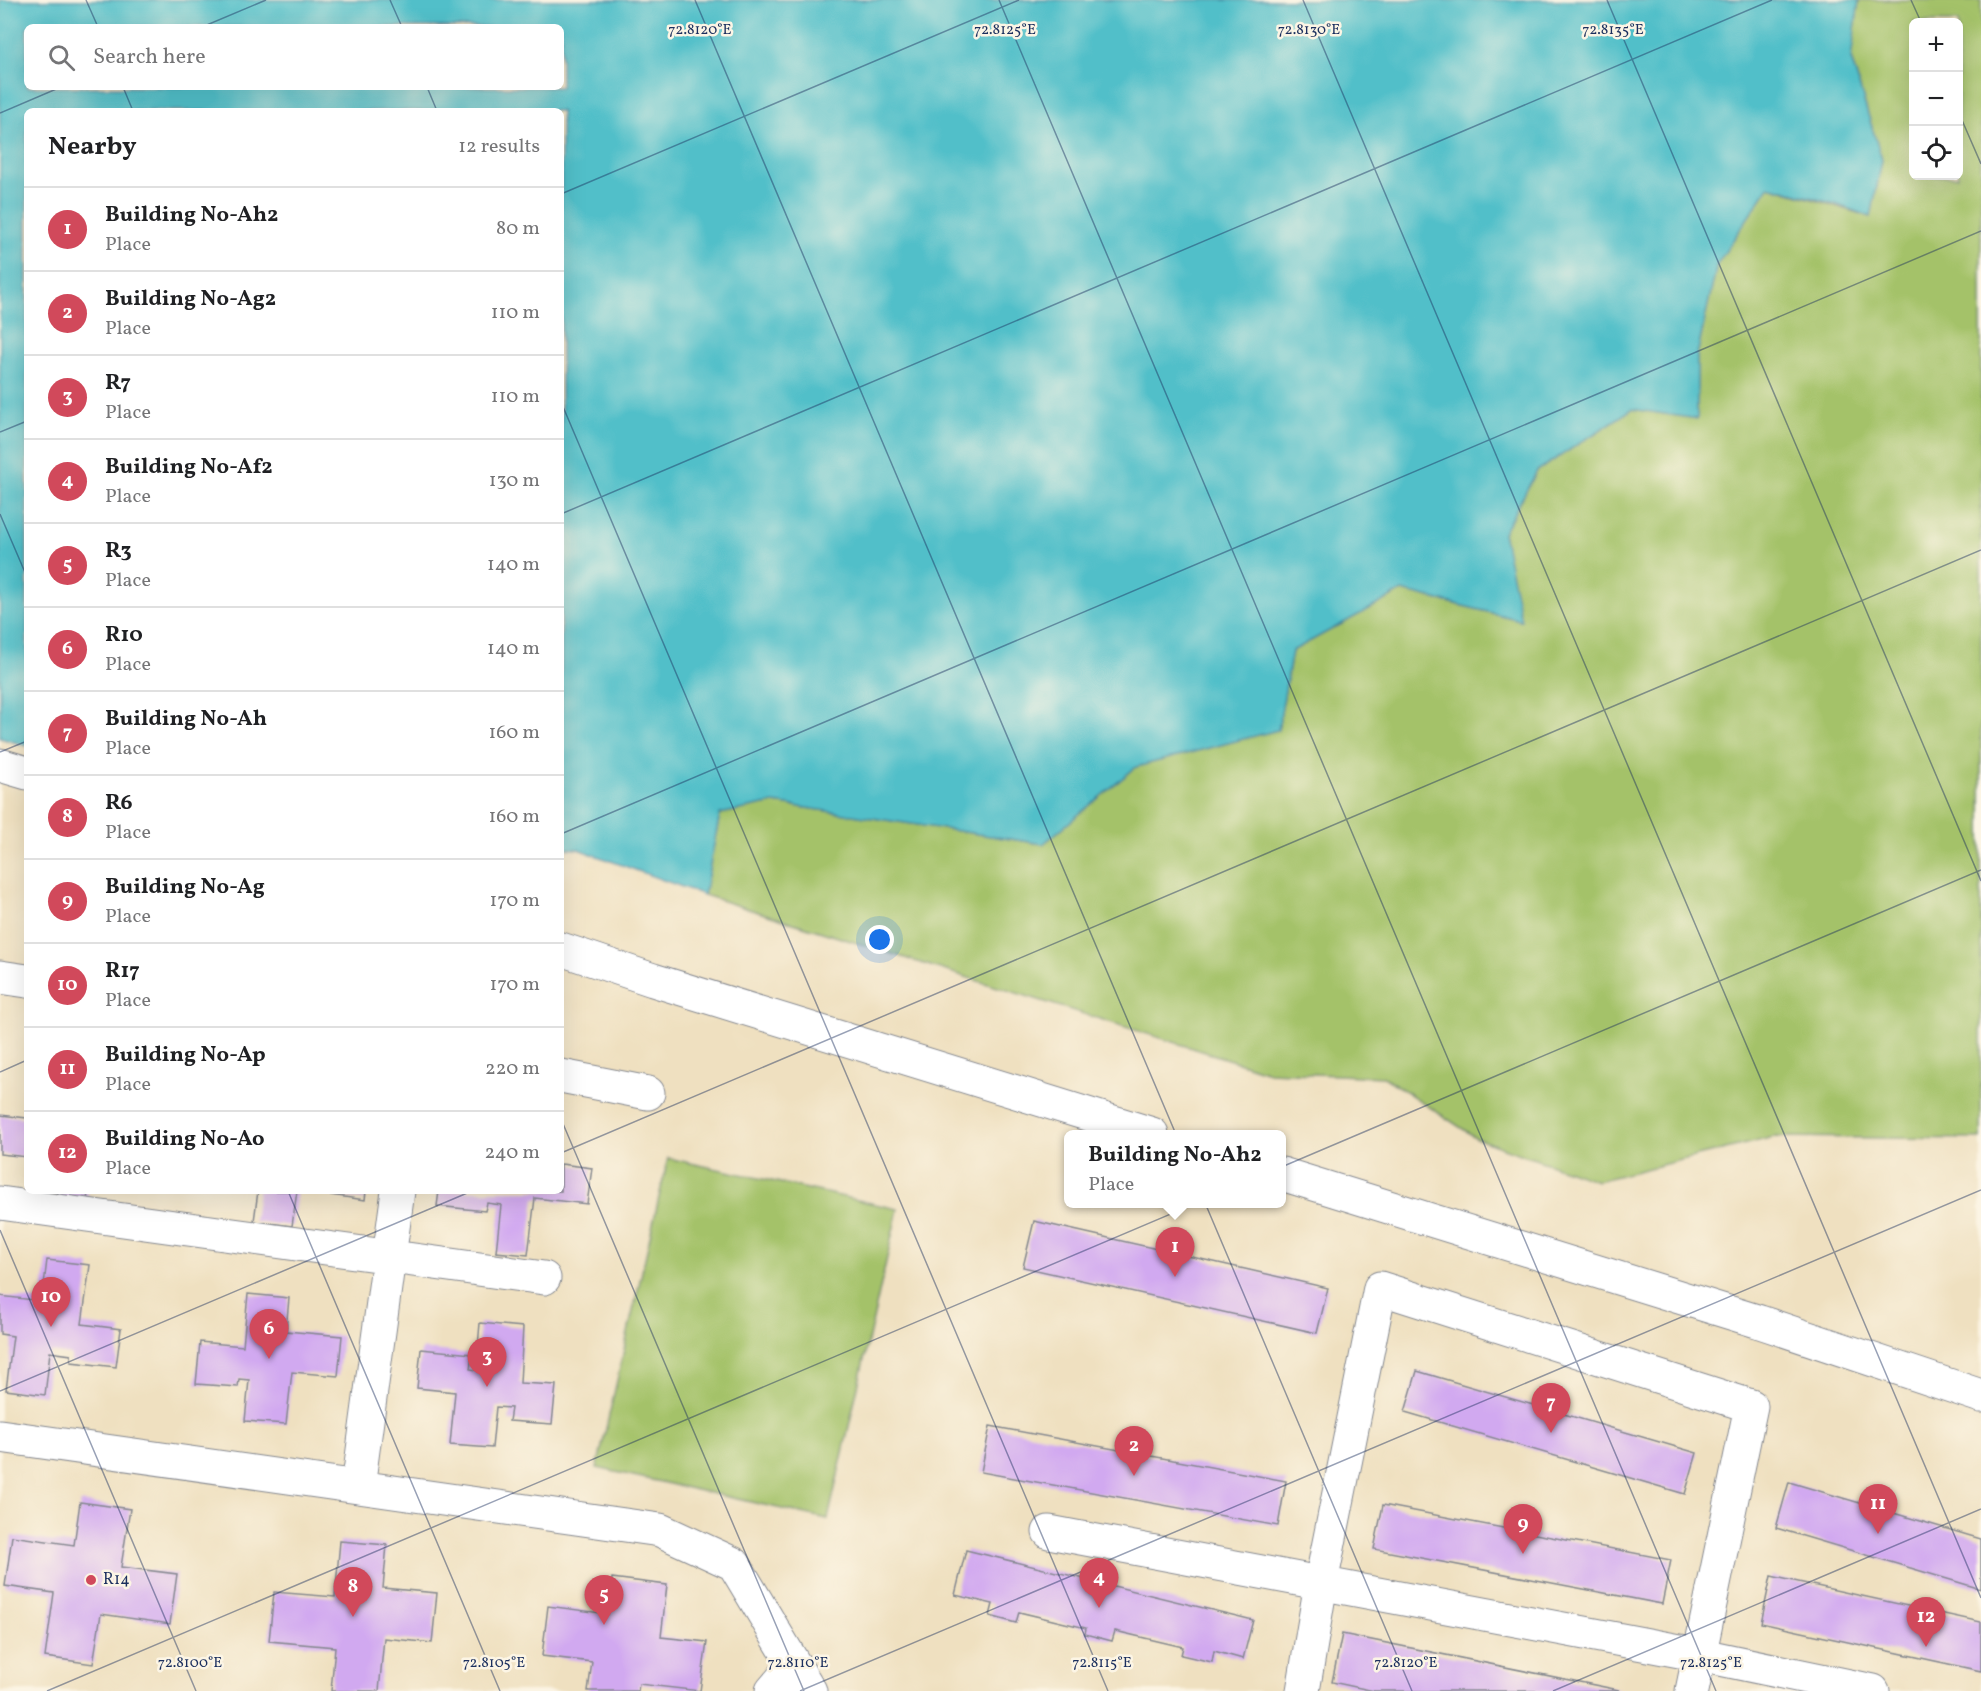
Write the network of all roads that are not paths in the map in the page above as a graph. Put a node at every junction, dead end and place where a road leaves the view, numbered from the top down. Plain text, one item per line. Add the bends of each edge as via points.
1 (0, 765) edge
2 (24, 772) edge
3 (564, 950) edge
4 (564, 1077) edge
5 (648, 1093) dead end
6 (1139, 1130) edge
7 (1286, 1176) edge
8 (398, 1194) edge
9 (0, 1203) edge
10 (389, 1256) junction
11 (544, 1278) dead end
12 (1981, 1396) edge
13 (0, 1436) edge
14 (358, 1487) junction
15 (1049, 1532) dead end
16 (1321, 1583) junction
17 (1701, 1655) junction
18 (802, 1678) edge
19 (772, 1691) edge
20 (1303, 1691) edge
21 (1692, 1691) edge
22 (1873, 1691) edge

1 - 2 street
3 - 6 street
4 - 5 street
7 - 12 street via 1760,1322
8 - 10 street
9 - 10 street
10 - 11 street
10 - 14 street
13 - 14 street
14 - 18 street via 660,1530 734,1564
15 - 16 street
16 - 17 street
16 - 17 street via 1380,1288 1751,1406
16 - 20 street
17 - 21 street
17 - 22 street
18 - 19 street

